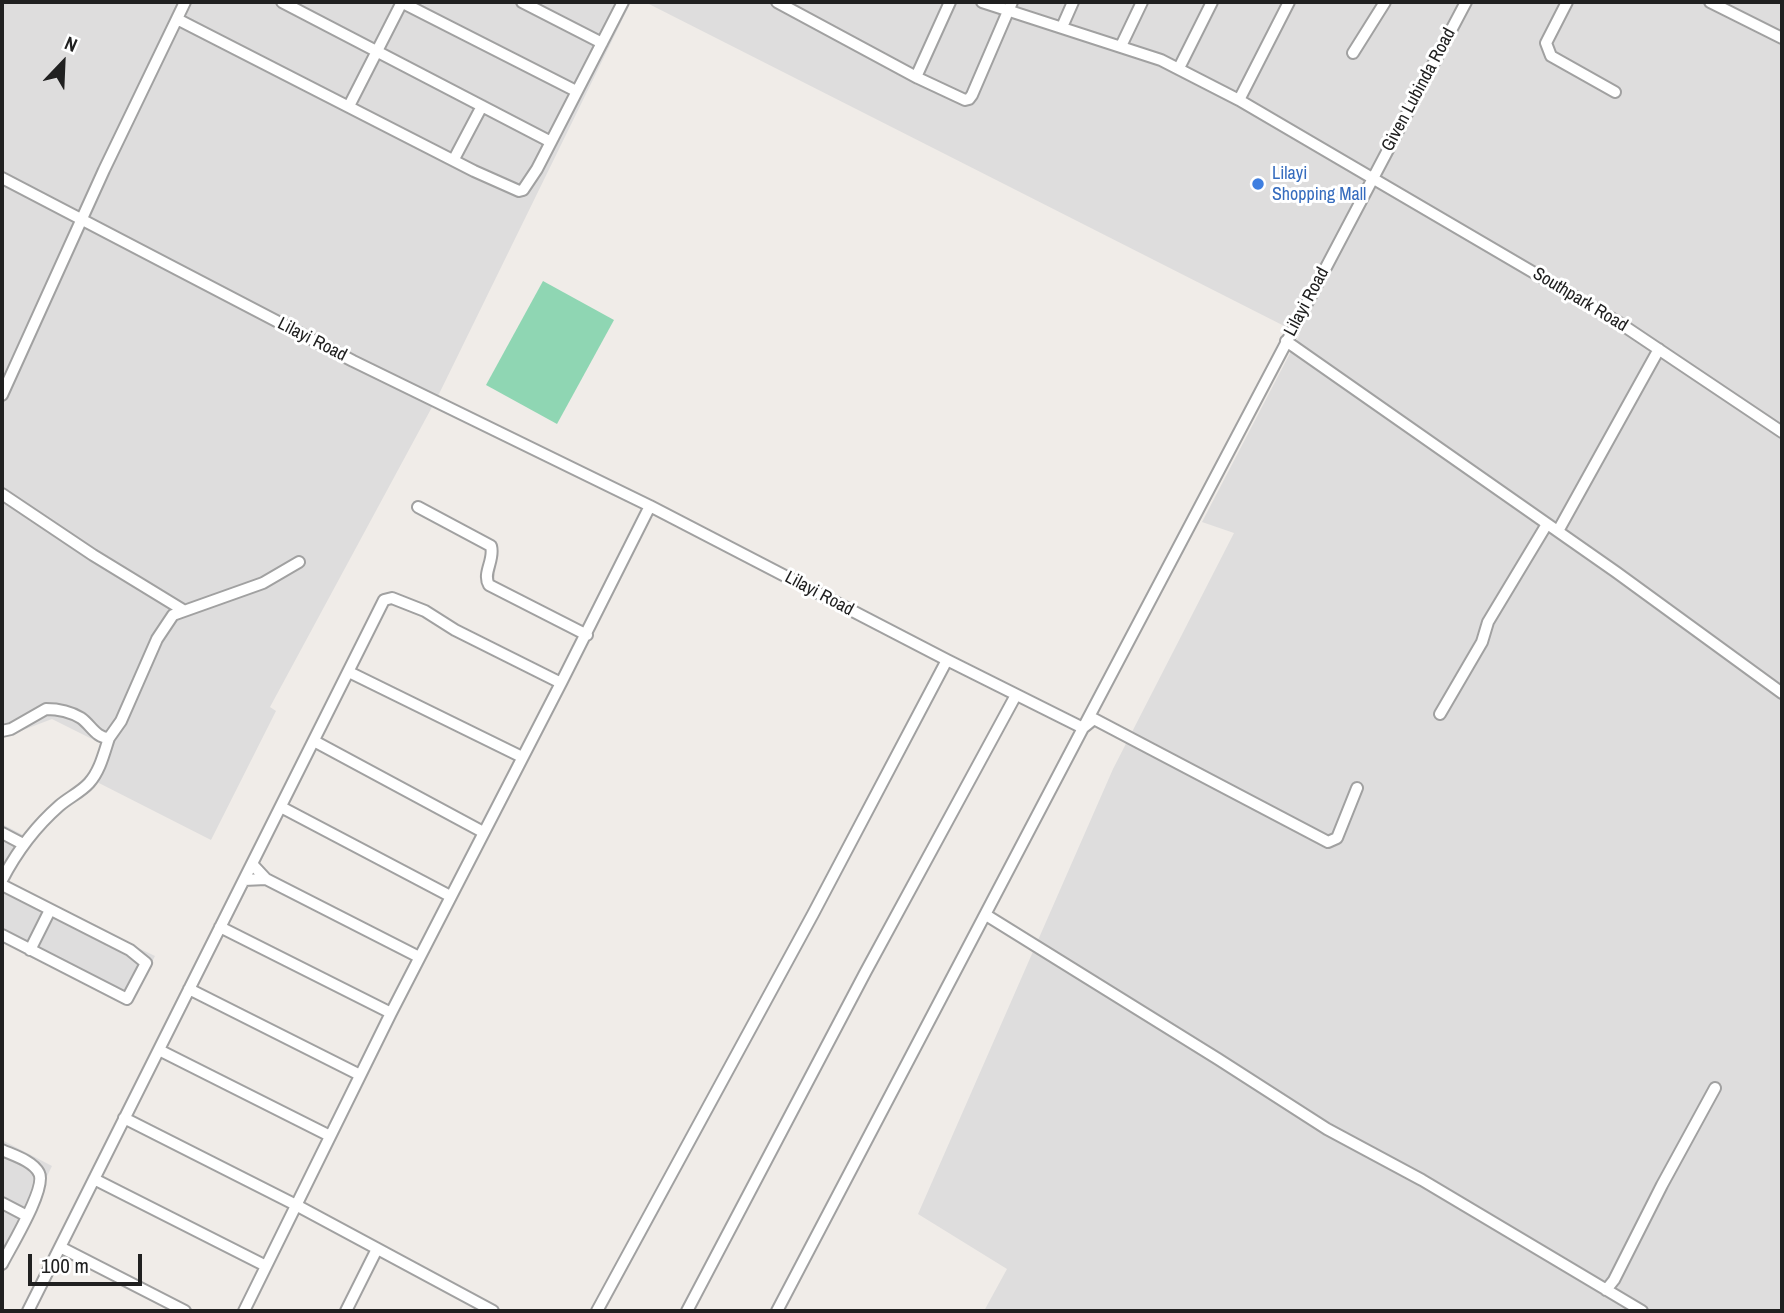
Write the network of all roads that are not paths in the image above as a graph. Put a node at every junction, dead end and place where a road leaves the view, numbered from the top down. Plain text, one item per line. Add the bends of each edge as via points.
1 (186, 2) edge
2 (282, 2) edge
3 (401, 2) edge
4 (522, 2) edge
5 (622, 2) edge
6 (777, 2) edge
7 (950, 2) edge
8 (982, 2) edge
9 (1073, 2) edge
10 (1142, 2) edge
11 (1212, 2) edge
12 (1289, 2) edge
13 (1385, 2) edge
14 (1466, 2) edge
15 (1567, 2) edge
16 (1710, 2) edge
17 (1010, 6) edge
18 (177, 19) junction
19 (1062, 27) junction
20 (1782, 38) edge
21 (602, 43) junction
22 (1121, 46) junction
23 (377, 52) junction
24 (1353, 53) dead end
25 (1179, 68) junction
26 (916, 77) junction
27 (576, 91) junction
28 (1615, 92) dead end
29 (1239, 100) junction
30 (349, 106) junction
31 (482, 106) junction
32 (551, 142) junction
33 (453, 159) junction
34 (1372, 178) junction
35 (2, 179) edge
36 (81, 219) junction
37 (1286, 341) junction
38 (1659, 349) junction
39 (2, 395) edge
40 (1782, 432) edge
41 (2, 494) edge
42 (650, 506) junction
43 (418, 508) dead end
44 (1547, 524) junction
45 (1558, 531) junction
46 (299, 562) dead end
47 (183, 610) junction
48 (587, 635) junction
49 (947, 660) junction
50 (349, 672) junction
51 (561, 682) junction
52 (1782, 693) edge
53 (1016, 695) junction
54 (1440, 714) dead end
55 (1083, 728) junction
56 (2, 731) edge
57 (109, 738) junction
58 (314, 741) junction
59 (523, 757) junction
60 (1357, 788) dead end
61 (281, 807) junction
62 (483, 832) junction
63 (2, 833) edge
64 (23, 844) junction
65 (252, 864) junction
66 (266, 879) junction
67 (244, 880) junction
68 (2, 883) edge
69 (450, 896) junction
70 (50, 910) junction
71 (986, 915) junction
72 (220, 927) junction
73 (2, 935) edge
74 (30, 950) junction
75 (419, 957) junction
76 (189, 989) junction
77 (391, 1013) junction
78 (159, 1050) junction
79 (360, 1075) junction
80 (1715, 1088) dead end
81 (124, 1118) junction
82 (330, 1136) junction
83 (2, 1150) edge
84 (94, 1179) junction
85 (2, 1203) edge
86 (296, 1205) junction
87 (27, 1216) junction
88 (60, 1247) junction
89 (377, 1249) junction
90 (3, 1259) edge
91 (266, 1266) junction
92 (1606, 1290) junction
93 (28, 1311) edge
94 (185, 1311) edge
95 (244, 1311) edge
96 (346, 1311) edge
97 (493, 1311) edge
98 (597, 1311) edge
99 (687, 1311) edge
100 (776, 1311) edge
101 (1642, 1311) edge

1 - 18 street
2 - 23 street
3 - 23 street
3 - 27 street
4 - 21 street
5 - 21 street
6 - 26 street
7 - 26 street
8 - 17 street, Southpark Road
9 - 19 street
10 - 22 street
11 - 25 street
12 - 29 street
13 - 24 street
14 - 34 street, Given Lubinda Road
15 - 28 street via 1546,43 1551,56
16 - 20 street
17 - 19 street, Southpark Road
17 - 26 street via 969,99
18 - 30 street
18 - 36 street
19 - 22 street, Southpark Road
21 - 27 street
22 - 25 street, Southpark Road
23 - 30 street
23 - 31 street
25 - 29 street, Southpark Road
27 - 32 street
29 - 34 street, Southpark Road
30 - 33 street
31 - 32 street
31 - 33 street
32 - 33 street via 523,190 514,190
34 - 37 street, Lilayi Road
34 - 38 street, Southpark Road
35 - 36 street, Lilayi Road
36 - 39 street
36 - 42 street, Lilayi Road via 353,361
37 - 44 street
37 - 55 street, Lilayi Road
38 - 40 street, Southpark Road
38 - 45 street
41 - 47 street
42 - 48 street
42 - 49 street, Lilayi Road
43 - 48 street via 491,546 489,585
44 - 45 street
44 - 54 street
45 - 52 street
46 - 47 street via 263,583
47 - 57 street via 173,615 157,639
48 - 51 street
49 - 53 street, Lilayi Road
49 - 98 street
50 - 51 street via 384,600 392,598
50 - 58 street
50 - 59 street
51 - 59 street
53 - 55 street, Lilayi Road
53 - 99 street
55 - 60 street via 1094,719 1328,842 1337,838
55 - 71 street
56 - 57 street via 52,709 81,718 100,736
57 - 64 street via 89,784 48,816
58 - 61 street
58 - 62 street
59 - 62 street
61 - 65 street
61 - 69 street
62 - 69 street
63 - 64 street
64 - 68 street
65 - 66 street
65 - 67 street
66 - 67 street
66 - 75 street
67 - 72 street
68 - 70 street
69 - 75 street
70 - 74 street
70 - 74 street via 130,950 146,963 127,999
71 - 92 street via 1327,1129
71 - 100 street
72 - 76 street
72 - 77 street
73 - 74 street
75 - 77 street
76 - 78 street
76 - 79 street
77 - 79 street
78 - 81 street
78 - 82 street
79 - 82 street
80 - 92 street
81 - 84 street
81 - 86 street
82 - 86 street
83 - 87 street via 34,1167 41,1176
84 - 88 street
84 - 91 street
85 - 87 street
86 - 89 street
86 - 91 street
87 - 90 street
88 - 93 street
88 - 94 street
89 - 96 street
89 - 97 street
91 - 95 street
92 - 101 street

